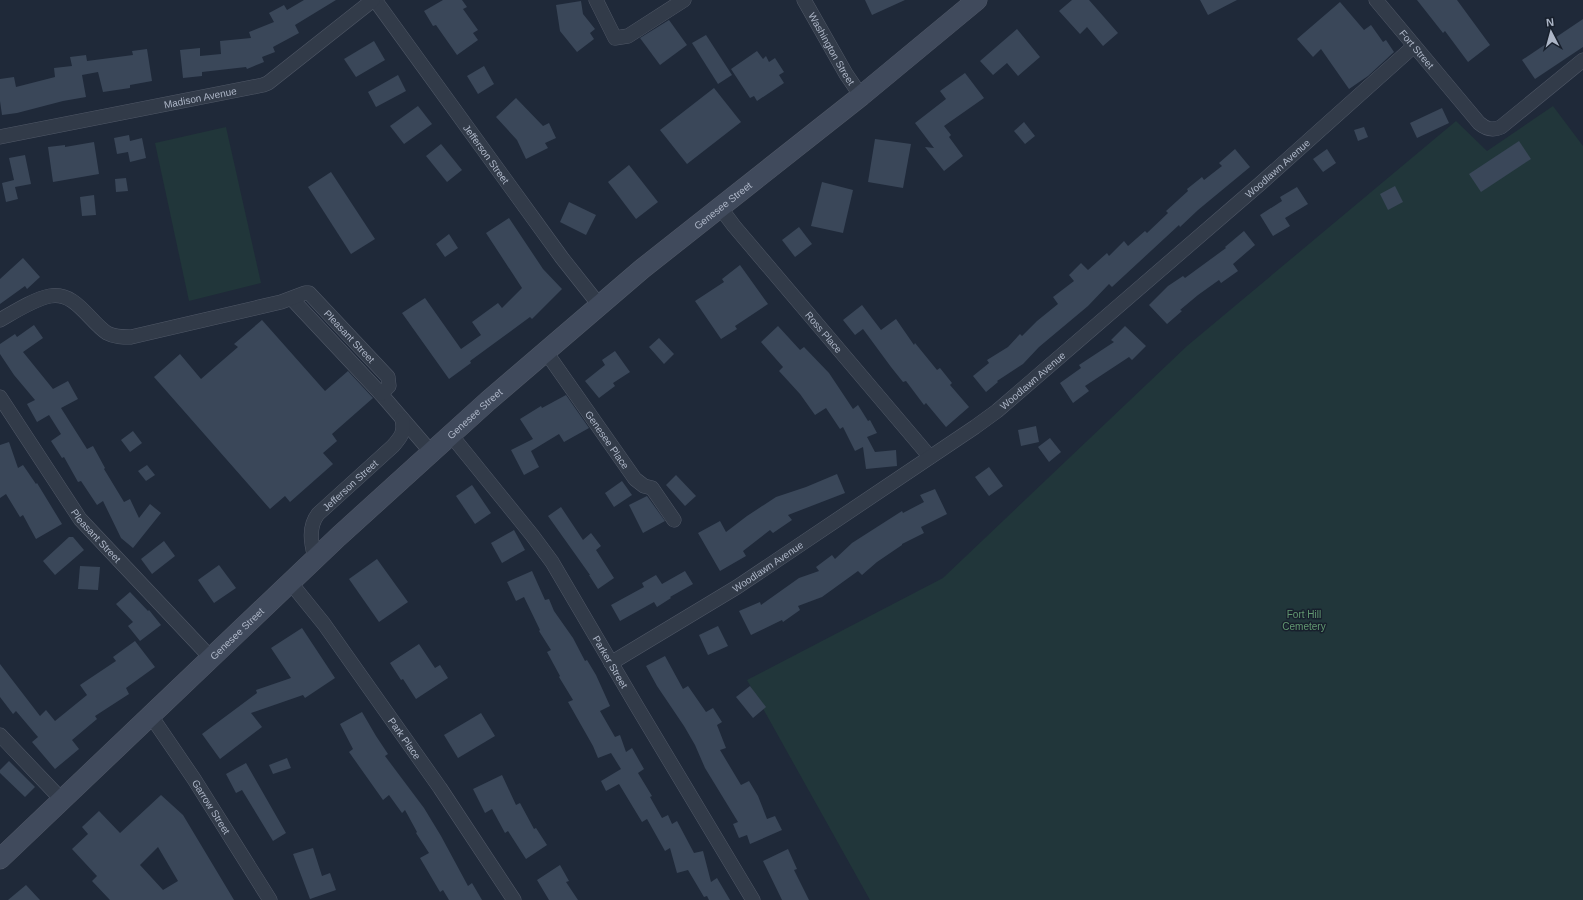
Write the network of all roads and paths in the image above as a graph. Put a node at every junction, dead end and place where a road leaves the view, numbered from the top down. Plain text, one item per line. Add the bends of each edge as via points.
1 (374, 0) edge
2 (596, 0) edge
3 (684, 0) edge
4 (804, 0) edge
5 (977, 0) edge
6 (1376, 0) edge
7 (1414, 46) junction
8 (1583, 60) edge
9 (860, 96) junction
10 (0, 137) edge
11 (719, 206) junction
12 (600, 306) junction
13 (0, 320) edge
14 (546, 352) junction
15 (0, 397) edge
16 (402, 419) junction
17 (452, 435) junction
18 (431, 452) junction
19 (930, 457) junction
20 (674, 520) dead end
21 (315, 558) junction
22 (290, 582) junction
23 (211, 658) junction
24 (611, 663) junction
25 (151, 716) junction
26 (0, 735) edge
27 (62, 800) junction
28 (0, 859) edge
29 (270, 900) edge
30 (514, 900) edge
31 (753, 900) edge

1 - 10 street, Madison Avenue via 263,85
1 - 12 street, Jefferson Street via 562,258
2 - 3 street via 615,38 628,36
4 - 9 street, Washington Street
5 - 9 main road, Genesee Street
6 - 7 street, Fort Street
7 - 8 street, Fort Street via 1479,123 1488,129 1497,129
7 - 19 street, Woodlawn Avenue via 1261,183 997,411
9 - 11 main road, Genesee Street
11 - 12 main road, Genesee Street
11 - 19 street, Ross Place
12 - 14 main road, Genesee Street
13 - 16 street, Pleasant Street via 43,298 60,295 71,300 108,333 119,337 131,337 292,299
14 - 17 main road, Genesee Street
14 - 20 street, Genesee Place via 635,479 652,488
15 - 23 street, Pleasant Street via 80,519
16 - 18 street, Pleasant Street
16 - 21 street, Jefferson Street via 402,437 314,520 311,538
17 - 18 main road, Genesee Street
17 - 24 street, Parker Street via 540,546 568,587
18 - 21 main road, Genesee Street
19 - 24 street, Woodlawn Avenue via 737,587
21 - 22 main road, Genesee Street
22 - 23 main road, Genesee Street
22 - 30 street, Park Place via 324,624 436,781
23 - 25 main road, Genesee Street
24 - 31 street, Parker Street
25 - 27 main road, Genesee Street
25 - 29 street, Garrow Street
26 - 27 street
27 - 28 main road, Genesee Street

